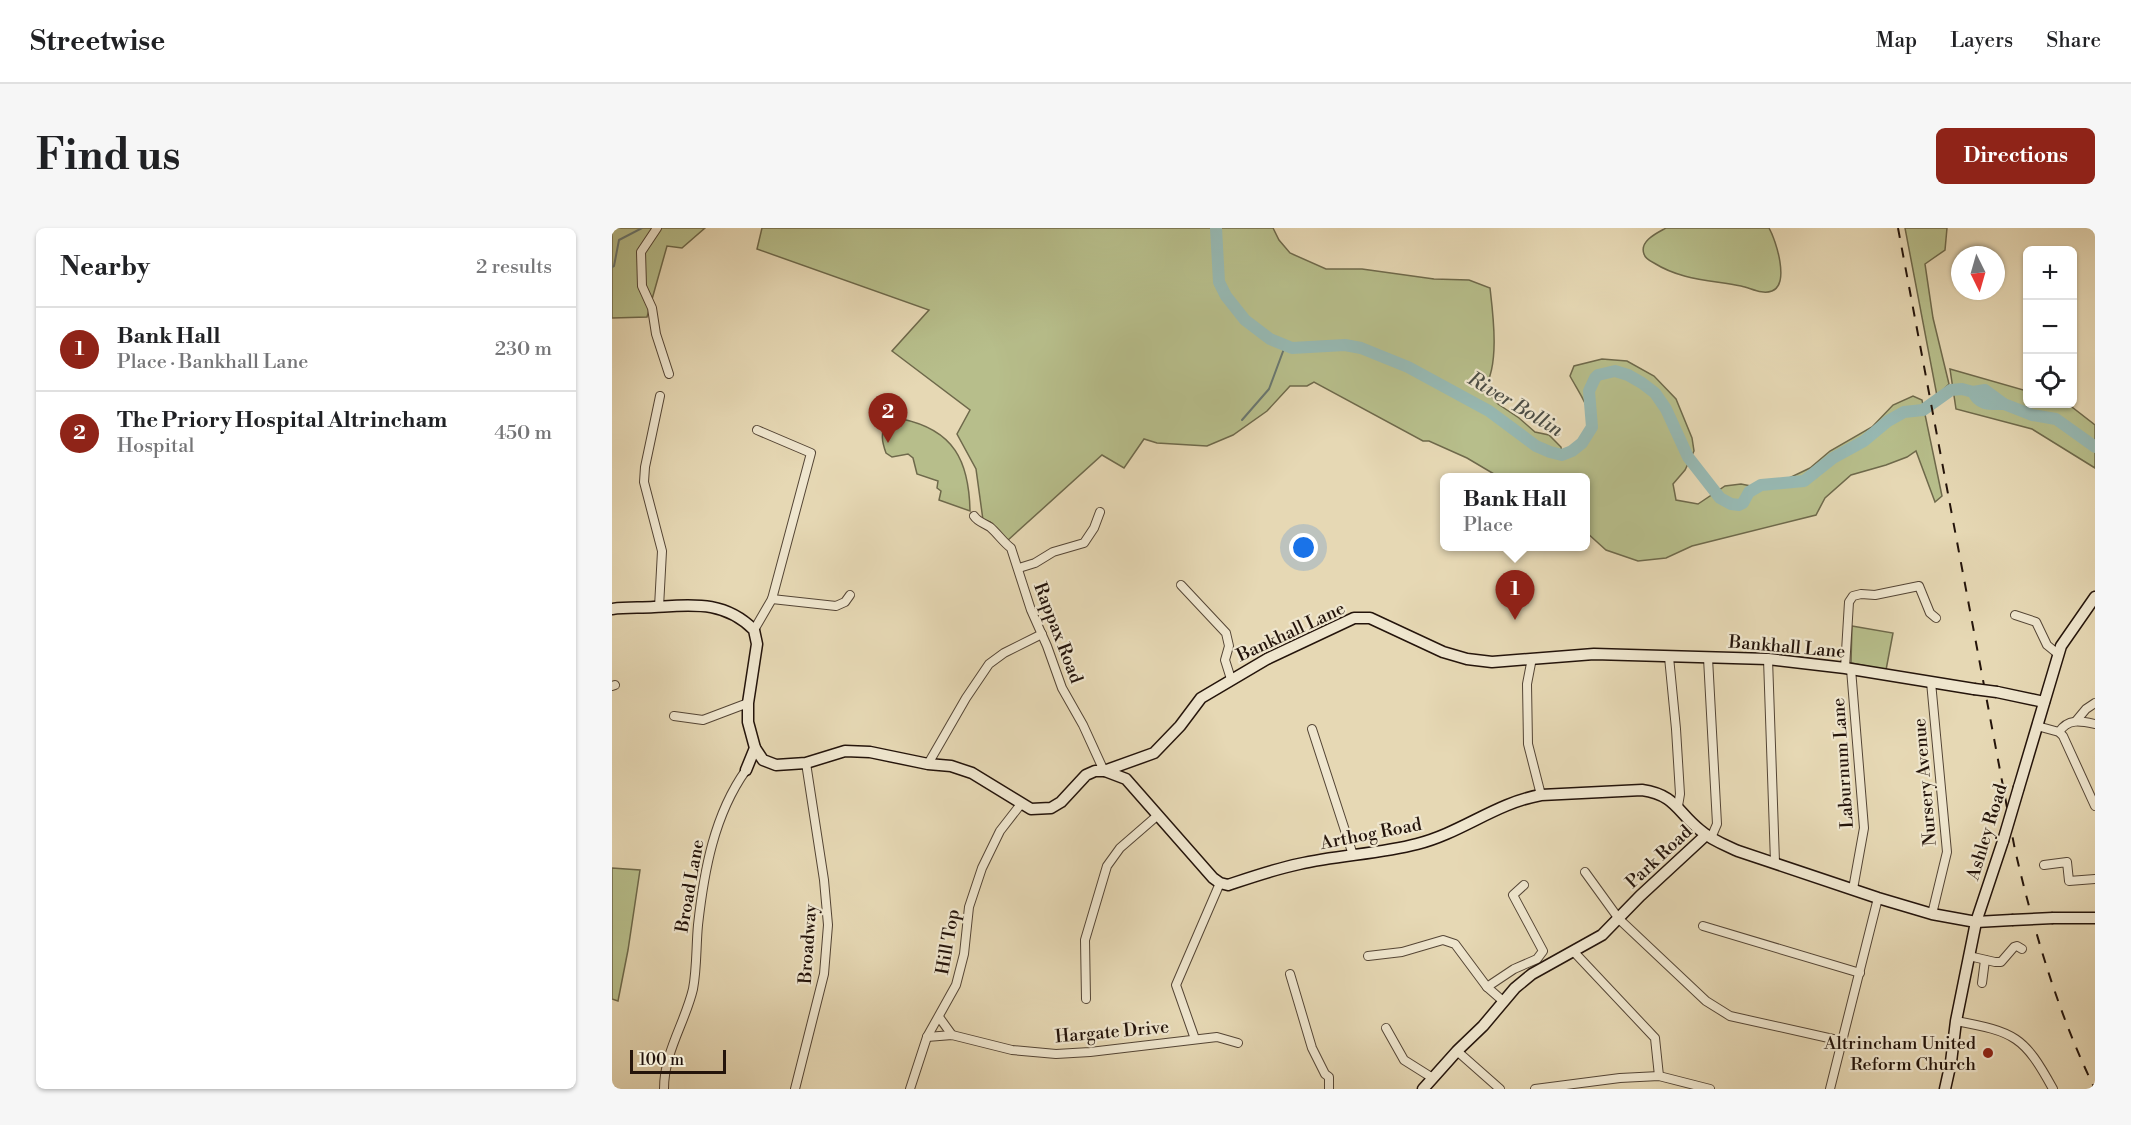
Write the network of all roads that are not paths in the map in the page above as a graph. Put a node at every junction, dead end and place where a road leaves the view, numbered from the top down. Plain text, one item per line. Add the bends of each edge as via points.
1 (657, 228) edge
2 (669, 374) dead end
3 (660, 396) dead end
4 (757, 430) dead end
5 (1100, 512) dead end
6 (974, 516) dead end
7 (1019, 568) junction
8 (1181, 585) dead end
9 (850, 595) dead end
10 (2095, 597) edge
11 (772, 599) junction
12 (659, 607) junction
13 (612, 609) edge
14 (1936, 618) dead end
15 (2019, 618) dead end
16 (754, 630) junction
17 (1042, 634) junction
18 (2058, 654) junction
19 (1669, 657) junction
20 (1532, 658) junction
21 (1708, 658) junction
22 (1768, 659) junction
23 (1848, 669) junction
24 (1231, 679) junction
25 (1932, 682) junction
26 (2044, 702) junction
27 (747, 703) junction
28 (2095, 703) edge
29 (674, 716) dead end
30 (2076, 721) junction
31 (2095, 724) edge
32 (2037, 726) junction
33 (1312, 729) dead end
34 (2059, 732) junction
35 (754, 748) junction
36 (806, 763) junction
37 (928, 764) junction
38 (776, 765) junction
39 (746, 770) junction
40 (1104, 771) junction
41 (1541, 795) junction
42 (1021, 804) junction
43 (1678, 806) junction
44 (2095, 806) edge
45 (1158, 815) junction
46 (1708, 837) junction
47 (1353, 855) junction
48 (1775, 862) junction
49 (2044, 865) dead end
50 (1585, 873) dead end
51 (2095, 879) edge
52 (1220, 883) junction
53 (1524, 885) dead end
54 (1853, 889) junction
55 (1878, 898) junction
56 (1932, 914) junction
57 (2095, 918) edge
58 (1619, 919) junction
59 (1976, 922) junction
60 (1703, 926) dead end
61 (2022, 949) dead end
62 (1574, 952) junction
63 (1368, 956) dead end
64 (1970, 956) junction
65 (1985, 960) junction
66 (1860, 973) junction
67 (1290, 974) dead end
68 (1982, 983) dead end
69 (1487, 987) junction
70 (1086, 999) dead end
71 (1503, 1001) junction
72 (939, 1017) junction
73 (1956, 1021) junction
74 (1386, 1028) dead end
75 (952, 1035) junction
76 (927, 1037) junction
77 (1195, 1039) junction
78 (1842, 1041) junction
79 (1238, 1043) dead end
80 (1457, 1051) junction
81 (1659, 1076) junction
82 (1431, 1077) junction
83 (664, 1089) edge
84 (795, 1089) edge
85 (910, 1089) edge
86 (1329, 1089) edge
87 (1423, 1089) edge
88 (1500, 1089) edge
89 (1535, 1089) edge
90 (1710, 1089) edge
91 (1830, 1089) edge
92 (1945, 1089) edge
93 (2053, 1089) edge

1 - 2 street via 641,252 642,286 652,308
3 - 12 street via 644,482 662,551
4 - 11 street via 811,453
5 - 7 street via 1084,543
6 - 7 street, Rappax Road via 1011,548
7 - 17 street, Rappax Road
8 - 24 street via 1226,633
9 - 11 street via 842,604 829,606
10 - 18 street, Ashley Road
11 - 16 street
12 - 13 street
12 - 16 street via 715,607
14 - 23 street, Laburnum Lane via 1919,586 1853,596 1849,602
15 - 18 street via 2036,622 2047,645
16 - 27 street via 757,644
17 - 37 street via 989,664
17 - 40 street, Rappax Road via 1062,688
18 - 26 street, Ashley Road
19 - 20 street, Bankhall Lane via 1594,654
19 - 21 street, Bankhall Lane
19 - 43 street
20 - 24 street, Bankhall Lane via 1492,662 1467,659 1370,618 1354,618
20 - 41 street via 1527,684 1528,744
21 - 22 street, Bankhall Lane
21 - 46 street via 1717,824
22 - 23 street, Bankhall Lane
22 - 48 street
23 - 25 street, Bankhall Lane
23 - 54 street, Laburnum Lane via 1864,828
24 - 40 street, Bankhall Lane via 1201,698 1154,753
25 - 26 street, Bankhall Lane, bridge
25 - 56 street, Nursery Avenue via 1947,852
26 - 32 street, Ashley Road
27 - 29 street via 703,720
27 - 35 street
28 - 30 street
30 - 31 street
30 - 34 street
32 - 34 street
32 - 59 street, Ashley Road, bridge
33 - 47 street
34 - 44 street
35 - 38 street via 763,760
35 - 39 street, Broad Lane
36 - 37 street, Bankhall Lane via 845,751
36 - 38 street, Bankhall Lane
36 - 84 street, Broadway via 828,925 824,974
37 - 42 street, Bankhall Lane via 972,773
38 - 39 street, Bankhall Lane
39 - 83 street, Broad Lane via 729,798 711,848 698,924 693,986 669,1056
40 - 42 street, Bankhall Lane via 1086,776 1051,808 1031,809
40 - 45 street via 1126,779
41 - 43 street, Arthog Road via 1642,790
41 - 47 street, Arthog Road via 1500,807 1429,841
42 - 72 street, Hill Top via 1000,831 982,868 969,907 956,985
43 - 46 street, Arthog Road
45 - 52 street
45 - 70 street via 1120,848 1107,866 1085,940
46 - 48 street, Park Road
46 - 58 street, Park Road
47 - 52 street, Arthog Road via 1300,864 1228,885
48 - 54 street, Park Road
49 - 51 street via 2067,862 2069,881
50 - 58 street
52 - 77 street via 1176,985
53 - 69 street via 1513,895 1544,951 1537,959
54 - 55 street, Park Road
55 - 56 street, Park Road
55 - 66 street
56 - 59 street, Park Road
57 - 59 street, Park Road, bridge
58 - 62 street, Park Road
58 - 78 street via 1706,1001 1730,1016
59 - 64 street, Ashley Road
60 - 66 street
61 - 65 street via 2014,947 2001,962
62 - 71 street, Park Road via 1532,974
62 - 81 street via 1655,1038
63 - 69 street via 1402,952 1443,940 1455,944
64 - 65 street
64 - 73 street, Ashley Road
65 - 68 street
66 - 78 street
67 - 86 street via 1312,1048 1329,1077
69 - 71 street
71 - 80 street, Park Road
72 - 75 street
72 - 76 street, Hill Top
73 - 92 street, Ashley Road
73 - 93 street via 2013,1036 2037,1060
74 - 82 street via 1404,1060
75 - 76 street, Hargate Drive
75 - 77 street, Hargate Drive via 1012,1050 1056,1054
76 - 85 street, Hill Top
77 - 79 street, Hargate Drive via 1217,1037
78 - 91 street
80 - 82 street, Park Road
80 - 88 street
81 - 89 street
81 - 90 street
82 - 87 street, Park Road

